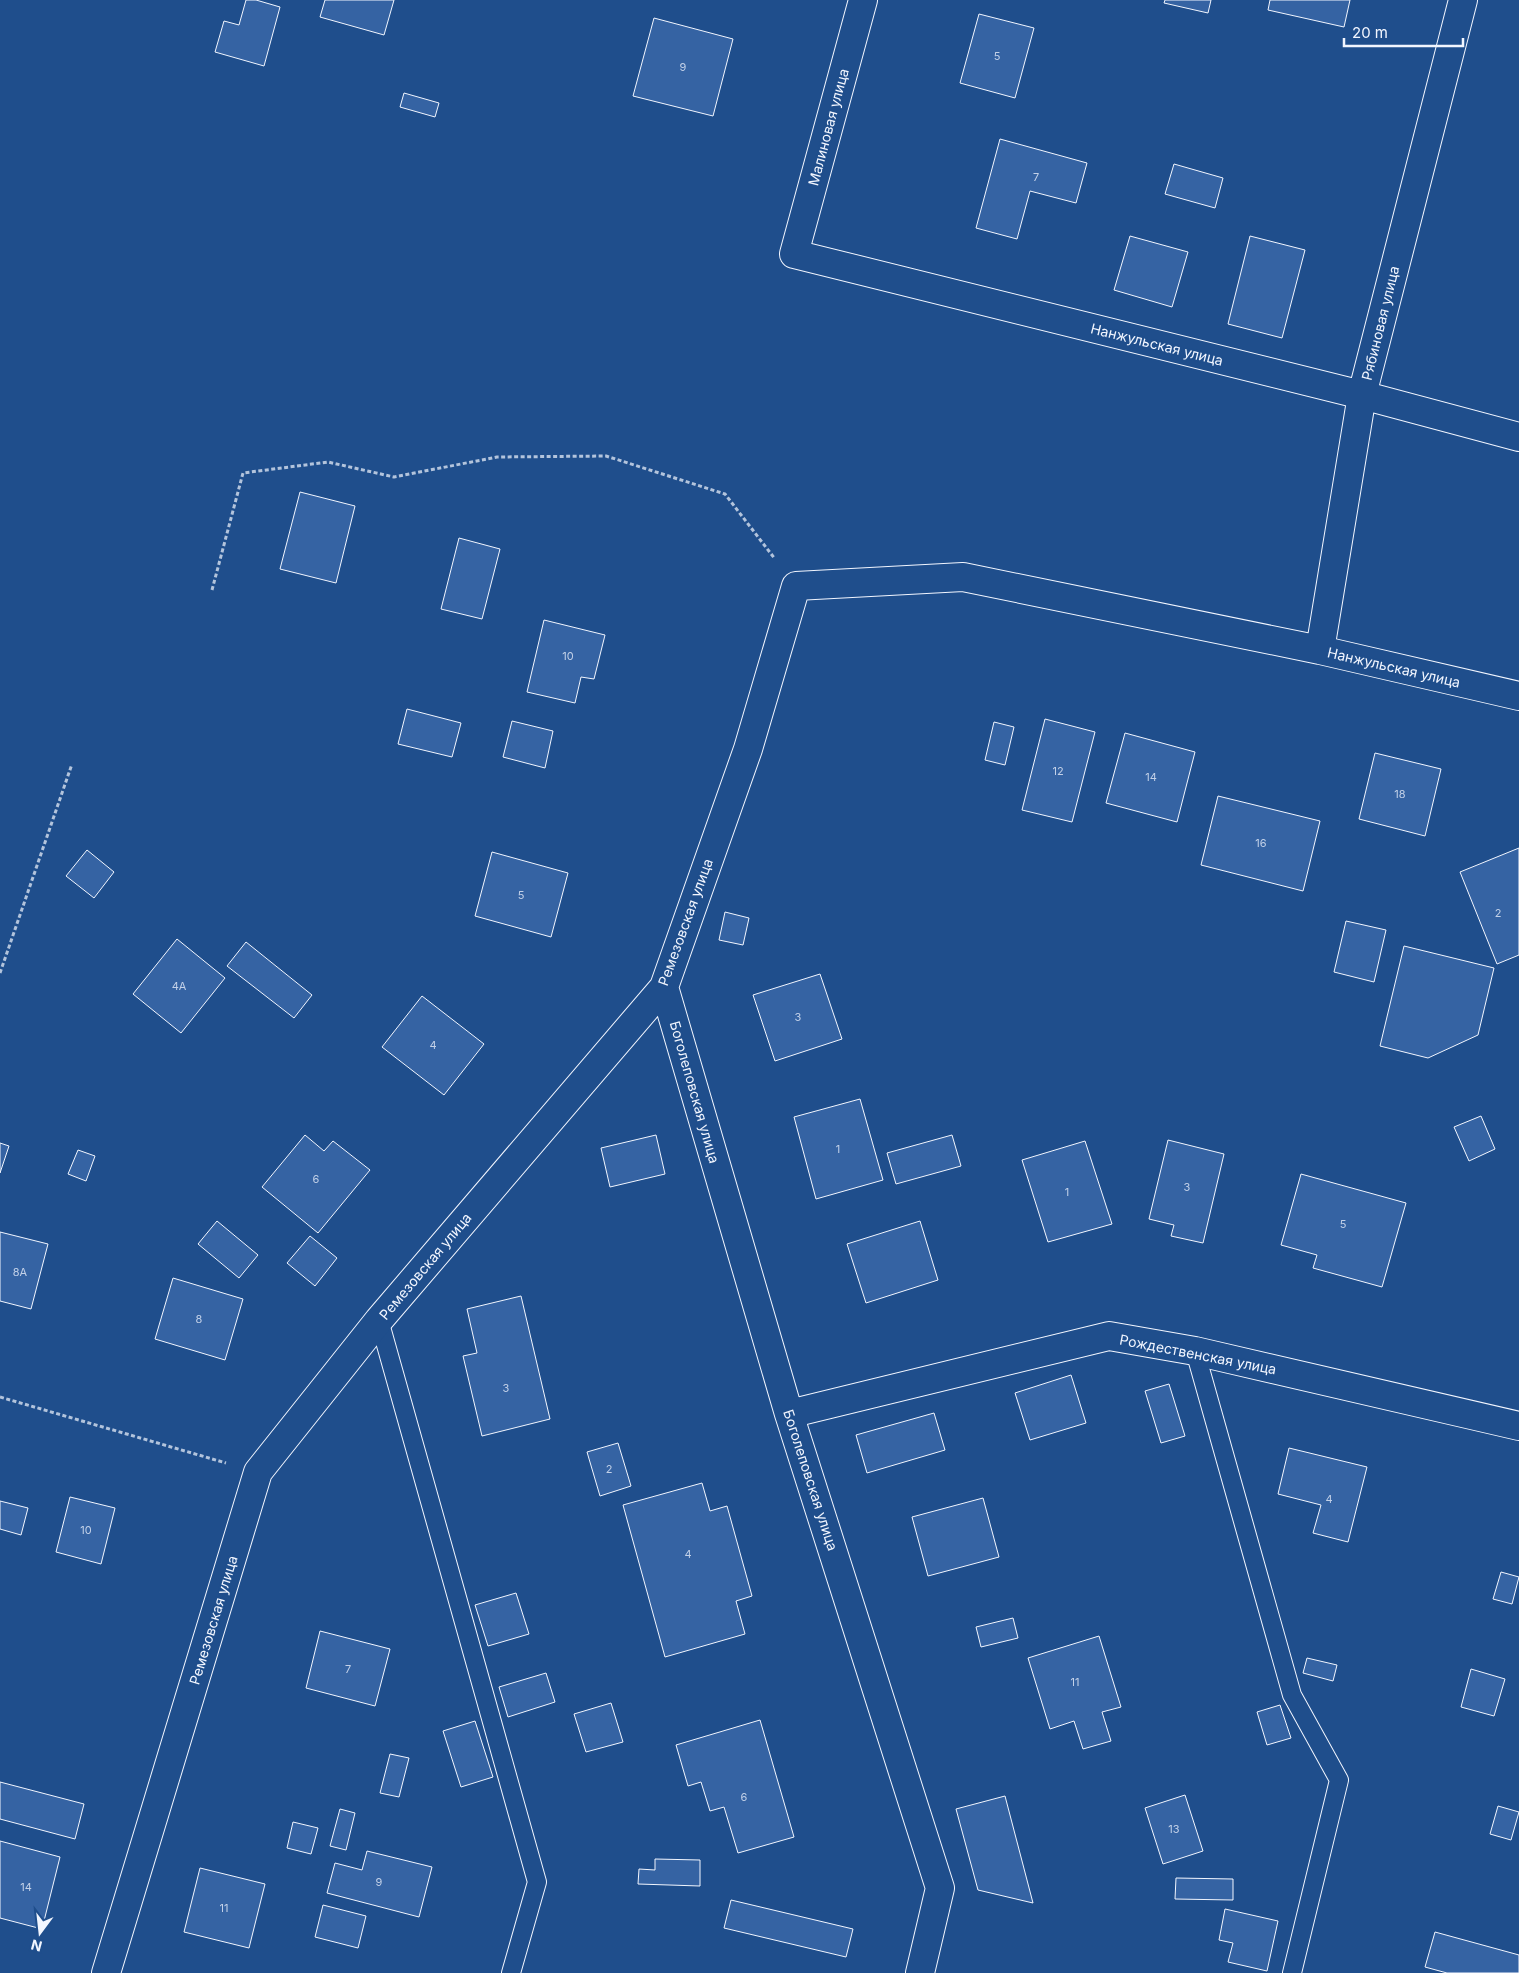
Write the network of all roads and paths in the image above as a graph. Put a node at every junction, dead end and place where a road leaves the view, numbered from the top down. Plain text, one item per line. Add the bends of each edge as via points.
1 (863, 0) edge
2 (1463, 0) edge
3 (794, 254) joint
4 (1362, 395) junction
5 (1519, 437) edge
6 (796, 586) junction
7 (212, 590) dead end
8 (1320, 650) junction
9 (1519, 696) edge
10 (72, 764) dead end
11 (0, 973) edge
12 (664, 986) junction
13 (379, 1320) junction
14 (1195, 1351) junction
15 (0, 1397) edge
16 (789, 1414) junction
17 (1519, 1426) edge
18 (258, 1472) junction
19 (106, 1973) edge
20 (511, 1973) edge
21 (920, 1973) edge
22 (1292, 1973) edge

1 - 3 street, Малиновая улица
2 - 4 street, Рябиновая улица
3 - 4 street, Нанжульская улица
4 - 5 street, Нанжульская улица
4 - 8 street, Рябиновая улица
6 - 7 path via 725,494 606,456 596,456 497,457 394,477 328,462 243,473
6 - 8 street, Нанжульская улица via 963,577
6 - 12 street, Ремезовская улица via 748,749
8 - 9 street, Нанжульская улица
10 - 11 path
12 - 13 street, Ремезовская улица
12 - 16 street, Боголеповская улица
13 - 18 street, Ремезовская улица
13 - 20 lane via 537,1882
14 - 16 street, Рождественская улица via 1109,1336
14 - 17 street, Рождественская улица
14 - 22 lane via 1292,1695 1339,1780
15 - 18 path
16 - 21 street, Боголеповская улица via 940,1888
18 - 19 street, Ремезовская улица

